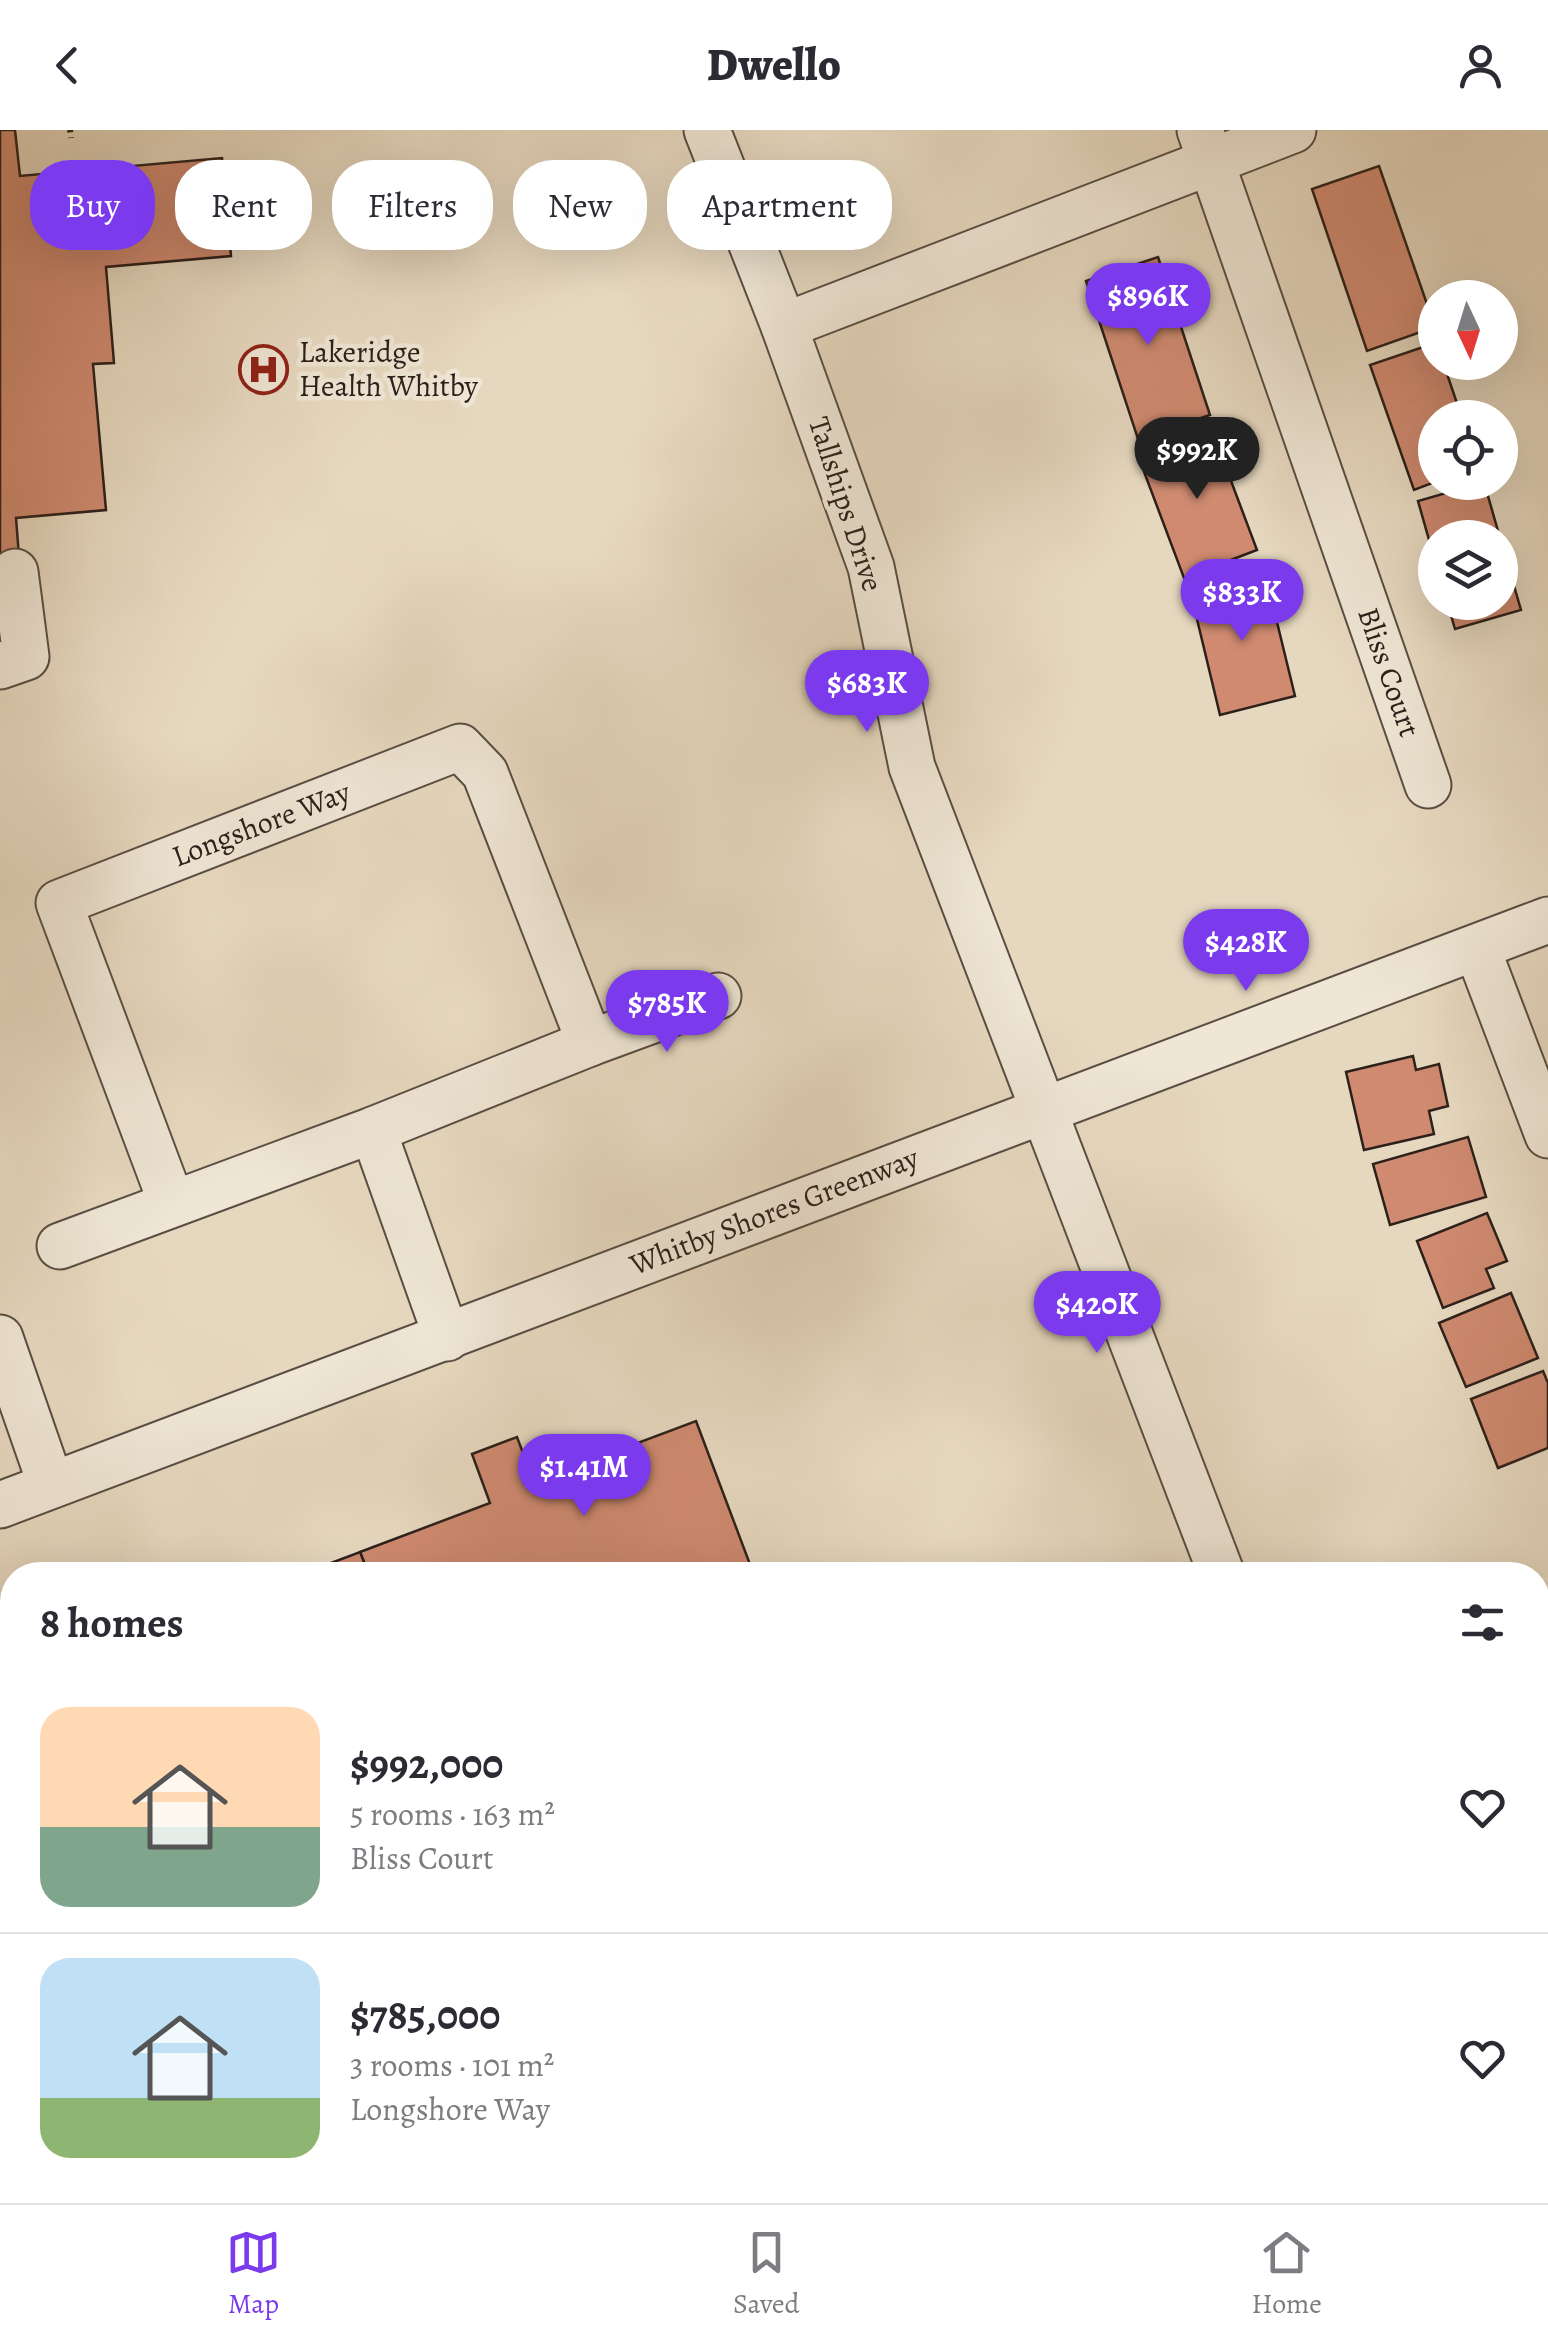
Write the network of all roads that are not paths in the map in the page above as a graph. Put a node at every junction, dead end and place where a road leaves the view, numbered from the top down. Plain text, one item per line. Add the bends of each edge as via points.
1 (707, 130) edge
2 (1293, 130) edge
3 (1206, 146) edge
4 (784, 326) junction
5 (16, 572) dead end
6 (0, 666) edge
7 (1428, 785) dead end
8 (1548, 920) edge
9 (1476, 948) junction
10 (718, 996) dead end
11 (590, 1043) junction
12 (1042, 1110) junction
13 (373, 1130) junction
14 (1548, 1135) edge
15 (172, 1204) junction
16 (60, 1246) dead end
17 (0, 1338) edge
18 (447, 1338) junction
19 (51, 1485) junction
20 (0, 1505) edge
21 (1217, 1562) edge

1 - 4 street, Tallships Drive
2 - 3 street
3 - 4 street
3 - 7 street, Bliss Court
4 - 12 street, Tallships Drive via 871,567 912,767
5 - 6 street via 26,657
8 - 9 street, Whitby Shores Greenway
9 - 12 street, Whitby Shores Greenway
9 - 14 street
10 - 11 street
11 - 13 street
11 - 15 street, Longshore Way via 485,773 460,746 58,903
12 - 18 street, Whitby Shores Greenway
12 - 21 street, Tallships Drive
13 - 15 street
13 - 18 street
15 - 16 street
17 - 19 street
18 - 19 street, Whitby Shores Greenway
19 - 20 street, Whitby Shores Greenway

